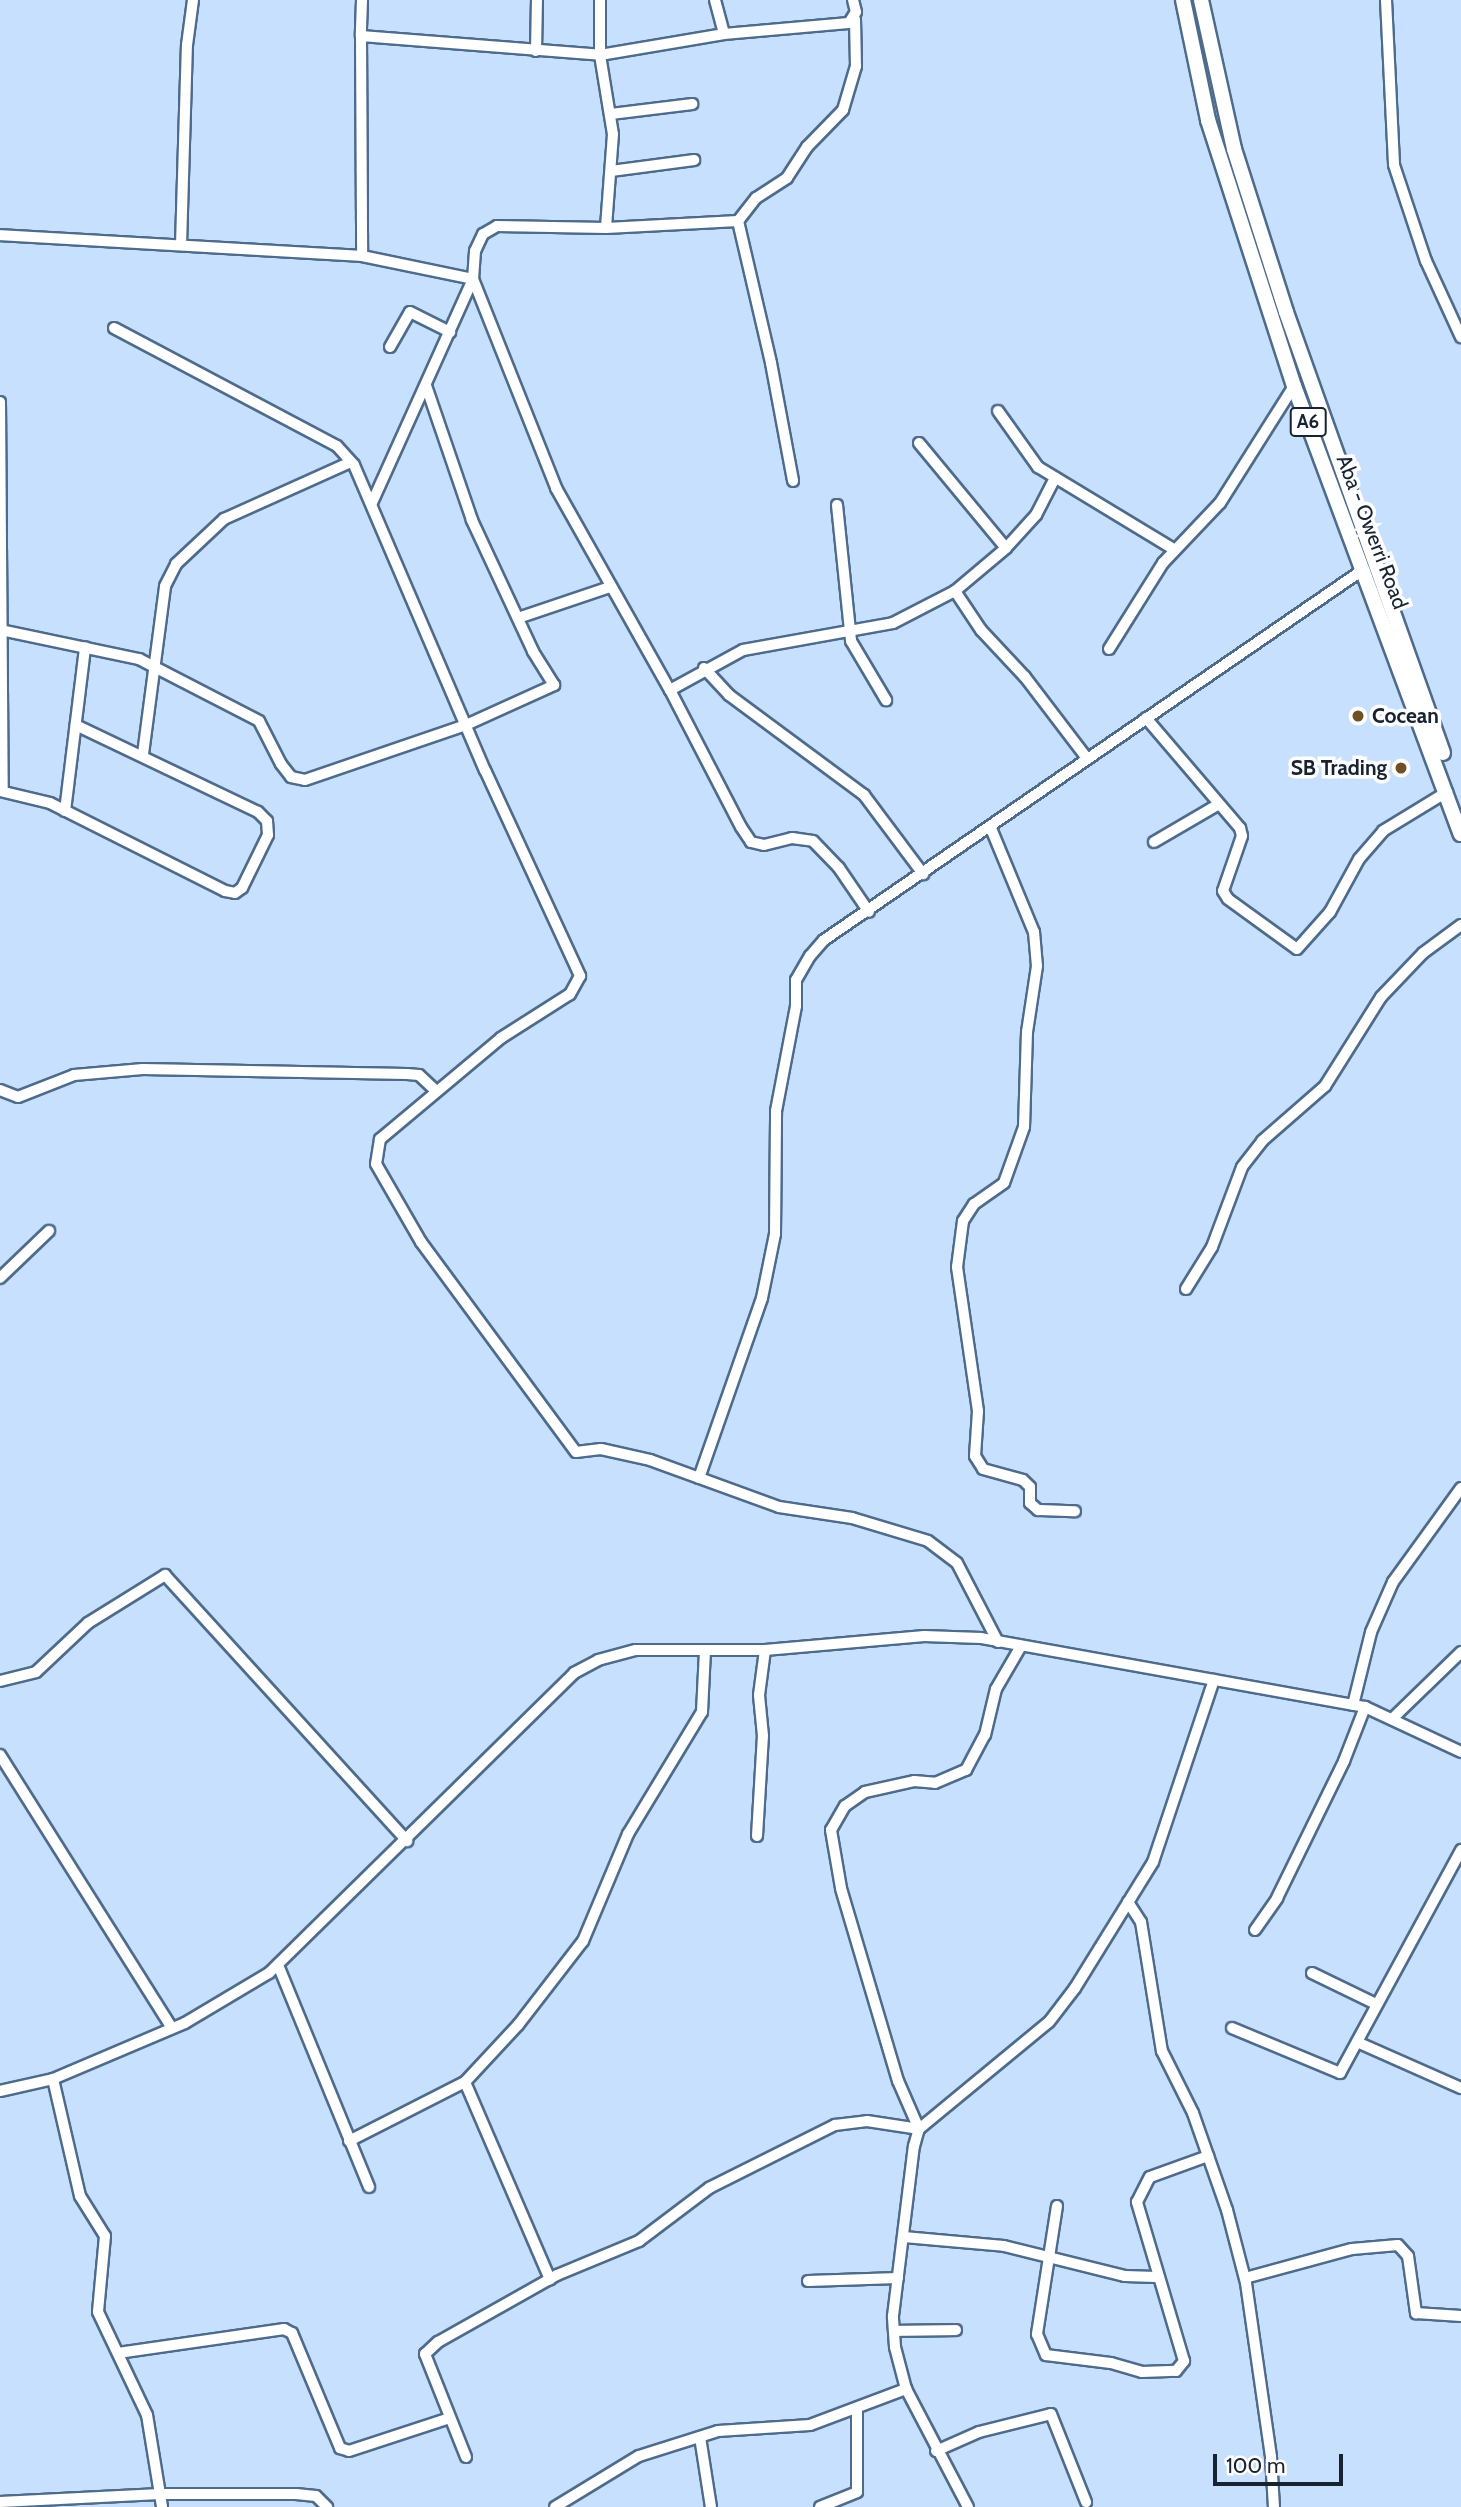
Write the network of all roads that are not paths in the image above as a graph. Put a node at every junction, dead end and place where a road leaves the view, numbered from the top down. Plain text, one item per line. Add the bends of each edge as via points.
1 (193, 0) edge
2 (362, 0) edge
3 (537, 0) edge
4 (600, 0) edge
5 (715, 0) edge
6 (853, 0) edge
7 (1184, 0) edge
8 (1201, 0) edge
9 (1386, 0) edge
10 (855, 19) junction
11 (724, 34) junction
12 (361, 36) junction
13 (536, 51) junction
14 (600, 55) junction
15 (692, 104) dead end
16 (611, 114) junction
17 (694, 160) dead end
18 (611, 171) junction
19 (737, 221) junction
20 (606, 228) junction
21 (0, 235) edge
22 (181, 245) junction
23 (362, 256) junction
24 (473, 279) junction
25 (114, 328) dead end
26 (450, 332) junction
27 (1461, 337) edge
28 (390, 347) dead end
29 (426, 386) junction
30 (1294, 386) junction
31 (0, 402) edge
32 (998, 411) dead end
33 (919, 443) dead end
34 (351, 462) junction
35 (1055, 478) junction
36 (793, 481) dead end
37 (372, 503) junction
38 (837, 505) dead end
39 (1006, 548) junction
40 (1175, 550) junction
41 (1364, 569) junction
42 (610, 587) junction
43 (955, 591) junction
44 (518, 618) junction
45 (5, 631) junction
46 (850, 633) junction
47 (85, 647) junction
48 (1108, 649) dead end
49 (704, 668) junction
50 (157, 669) junction
51 (670, 690) junction
52 (886, 700) dead end
53 (1146, 718) junction
54 (76, 725) junction
55 (466, 725) junction
56 (143, 754) junction
57 (1086, 757) junction
58 (2, 791) edge
59 (1447, 792) junction
60 (1219, 804) junction
61 (1461, 804) edge
62 (65, 811) junction
63 (990, 826) junction
64 (1461, 834) edge
65 (1154, 842) dead end
66 (923, 874) junction
67 (869, 912) junction
68 (1461, 925) edge
69 (0, 1090) edge
70 (435, 1090) junction
71 (49, 1231) dead end
72 (0, 1278) edge
73 (1186, 1289) dead end
74 (699, 1478) junction
75 (1461, 1488) edge
76 (1075, 1511) dead end
77 (998, 1642) junction
78 (1021, 1646) junction
79 (765, 1650) junction
80 (705, 1651) junction
81 (1461, 1651) edge
82 (1214, 1680) junction
83 (0, 1681) edge
84 (1353, 1705) junction
85 (1365, 1707) junction
86 (1393, 1718) junction
87 (1461, 1752) edge
88 (0, 1755) edge
89 (757, 1836) dead end
90 (407, 1841) junction
91 (1461, 1850) edge
92 (1128, 1902) junction
93 (1255, 1930) dead end
94 (278, 1965) junction
95 (1312, 1973) dead end
96 (1376, 2004) junction
97 (171, 2028) junction
98 (1232, 2028) dead end
99 (1357, 2042) junction
100 (53, 2079) junction
101 (465, 2082) junction
102 (1461, 2088) edge
103 (0, 2091) edge
104 (919, 2129) junction
105 (349, 2141) junction
106 (1208, 2156) junction
107 (369, 2187) dead end
108 (1057, 2206) dead end
109 (904, 2237) junction
110 (1049, 2257) junction
111 (1156, 2277) junction
112 (898, 2278) junction
113 (1245, 2278) junction
114 (550, 2279) junction
115 (808, 2281) dead end
116 (1461, 2316) edge
117 (956, 2330) dead end
118 (894, 2331) junction
119 (118, 2353) junction
120 (906, 2389) junction
121 (857, 2410) junction
122 (450, 2418) junction
123 (700, 2437) junction
124 (936, 2451) junction
125 (466, 2457) dead end
126 (160, 2494) junction
127 (0, 2502) edge
128 (1086, 2502) dead end
129 (162, 2507) edge
130 (327, 2507) edge
131 (555, 2507) edge
132 (711, 2507) edge
133 (820, 2507) edge
134 (968, 2507) edge
135 (1274, 2507) edge

1 - 22 street via 187,45
2 - 12 street
3 - 13 street
4 - 14 street
5 - 11 street
6 - 10 street
7 - 30 highway, Aba - Owerri Road / A6 via 1208,121
8 - 61 highway, Aba - Owerri Road / A6 via 1234,149 1286,312
9 - 27 street via 1394,165 1426,261
10 - 11 street
10 - 19 street via 856,66 843,110 807,147 787,178 756,198
11 - 14 street
12 - 13 street
12 - 23 street
13 - 14 street
14 - 16 street
15 - 16 street
16 - 18 street
17 - 18 street
18 - 20 street
19 - 20 street
19 - 36 street
20 - 24 street via 496,226 483,234 475,251
21 - 22 street
22 - 23 street
23 - 24 street
24 - 26 street
24 - 42 street via 556,488
25 - 34 street via 337,446
26 - 28 street via 410,312
26 - 29 street
29 - 37 street
29 - 44 street via 472,520
30 - 40 street via 1220,503
30 - 41 highway, Aba - Owerri Road / A6
31 - 45 street
32 - 35 street via 1030,460
33 - 39 street
34 - 37 street
34 - 50 street via 224,519 176,564 164,586
35 - 39 street via 1036,515
35 - 40 street
37 - 55 street
38 - 46 street
39 - 43 street
40 - 48 street via 1139,596
41 - 53 street
41 - 59 highway, Aba - Owerri Road / A6
42 - 44 street
42 - 51 street
43 - 46 street via 893,623
43 - 57 street via 981,630 1026,677
44 - 55 street via 554,685
45 - 47 street
45 - 58 street
46 - 49 street via 743,650
46 - 52 street via 854,648
47 - 50 street via 139,659
47 - 54 street
49 - 51 street
49 - 66 street via 729,695 864,795
50 - 55 street via 259,721 291,777 305,780
50 - 56 street
51 - 67 street via 751,842 813,841 839,868
53 - 57 street
53 - 60 street
54 - 56 street
54 - 62 street
55 - 70 street via 580,976 569,994 501,1038
56 - 62 street via 258,812 267,821 268,835 235,893
57 - 63 street
58 - 62 street
59 - 60 street via 1383,831 1359,859 1329,912 1297,949 1223,891 1242,836
59 - 64 highway, Aba - Owerri Road / A6
60 - 65 street
63 - 66 street
63 - 76 street via 1034,932 1037,966 1027,1032 1024,1128 1004,1183 975,1204 962,1221 957,1267 978,1411 975,1456 983,1469 1023,1480 1030,1487 1030,1503 1038,1510
66 - 67 street
67 - 74 street via 824,940 796,980 796,1006 776,1111 775,1234 762,1298
68 - 73 street via 1423,953 1381,998 1325,1087 1262,1141 1242,1167 1212,1247
69 - 70 street via 18,1097 74,1075 143,1069 407,1074 419,1075
70 - 74 street via 380,1139 376,1164 421,1241 576,1452 601,1449
71 - 72 street
74 - 77 street via 779,1507 852,1518 928,1541 957,1563
75 - 84 street via 1393,1582 1371,1632
77 - 78 street
77 - 79 street via 924,1636
78 - 82 street
78 - 104 street via 996,1689 985,1735 966,1770 936,1783 914,1781 865,1792 845,1806 831,1830 841,1888 898,2081
79 - 80 street
79 - 89 street via 759,1695 762,1736
80 - 90 street via 636,1650 598,1660 574,1673
80 - 101 street via 702,1712 628,1834 592,1927 524,2017
81 - 86 street
82 - 84 street
82 - 92 street via 1153,1862
83 - 90 street via 36,1672 88,1623 166,1575
84 - 85 street
85 - 86 street
85 - 93 street via 1278,1898
86 - 87 street
88 - 97 street
90 - 94 street
91 - 96 street
92 - 104 street via 1049,2022
92 - 106 street via 1141,1922 1161,2051 1193,2113
94 - 97 street via 242,1992
94 - 105 street
95 - 96 street
96 - 99 street
97 - 100 street
98 - 99 street via 1335,2074 1343,2070
99 - 102 street
100 - 103 street
100 - 119 street via 82,2204 104,2236 98,2312
101 - 105 street
101 - 114 street
104 - 109 street
104 - 114 street via 867,2121 835,2125 709,2188 639,2241
105 - 107 street
106 - 111 street via 1150,2177 1140,2192 1137,2202
106 - 113 street
108 - 110 street
109 - 110 street via 1004,2246
109 - 112 street
110 - 111 street via 1125,2276
110 - 111 street via 1037,2334 1046,2356 1111,2363 1142,2372 1182,2367
112 - 115 street
112 - 118 street
113 - 116 street via 1352,2249 1398,2245 1408,2256 1416,2314
113 - 135 street
114 - 122 street via 438,2342 425,2354
117 - 118 street
118 - 120 street
119 - 122 street via 284,2329 292,2333 340,2448 349,2451
119 - 126 street via 147,2415
120 - 121 street
120 - 124 street
121 - 123 street via 810,2425 754,2426
121 - 133 street via 857,2492
122 - 125 street
123 - 131 street via 639,2456
123 - 132 street
124 - 128 street via 979,2432 1051,2414
124 - 134 street
126 - 127 street
126 - 129 street
126 - 130 street via 296,2494 316,2496

